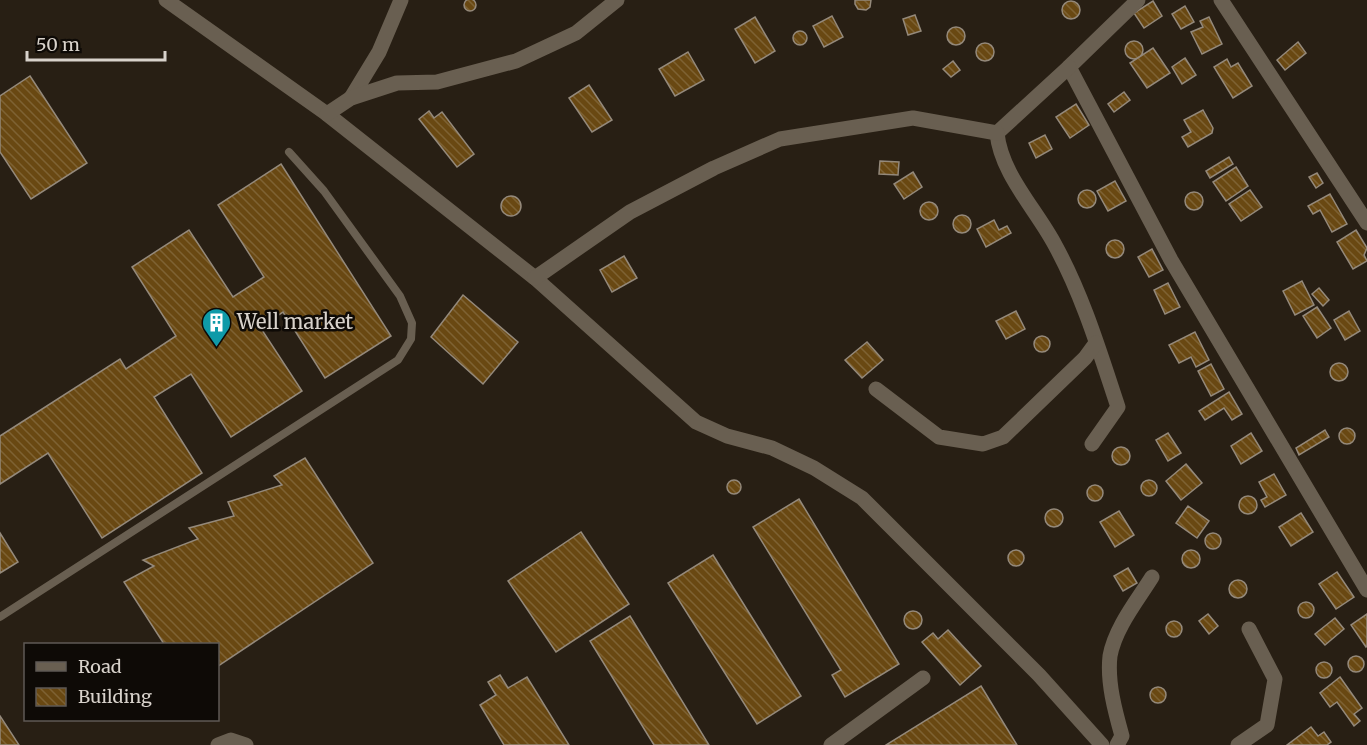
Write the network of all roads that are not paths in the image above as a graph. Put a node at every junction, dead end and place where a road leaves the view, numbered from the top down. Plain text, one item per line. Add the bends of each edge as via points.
1 (166, 0) edge
2 (401, 0) edge
3 (617, 0) edge
4 (1138, 0) edge
5 (1221, 0) edge
6 (1069, 67) junction
7 (351, 98) junction
8 (327, 114) junction
9 (997, 133) junction
10 (289, 152) dead end
11 (1367, 223) edge
12 (535, 278) junction
13 (1096, 343) junction
14 (876, 389) dead end
15 (1092, 444) dead end
16 (1152, 577) dead end
17 (1367, 590) edge
18 (0, 617) edge
19 (1249, 629) dead end
20 (923, 678) dead end
21 (218, 745) edge
22 (246, 745) edge
23 (831, 745) edge
24 (1102, 745) edge
25 (1117, 745) edge
26 (1238, 745) edge

1 - 8 street
2 - 7 street via 379,52
3 - 7 street via 576,33 516,61 438,82 397,83
4 - 6 street
5 - 11 street
6 - 9 street
6 - 17 street via 1171,260
7 - 8 street
8 - 12 street
9 - 12 street via 914,118 780,139 630,212
9 - 13 street via 999,153 1056,246
10 - 18 lane via 324,191 400,296 411,323 411,339 398,360
12 - 24 street via 696,422 727,436 772,448 862,498 1039,675
13 - 14 street via 1004,437 983,444 939,437
13 - 15 street via 1118,407
16 - 25 street via 1123,623 1110,656 1112,700 1122,735
19 - 26 street via 1275,680 1267,725
20 - 23 street
21 - 22 street via 231,741

